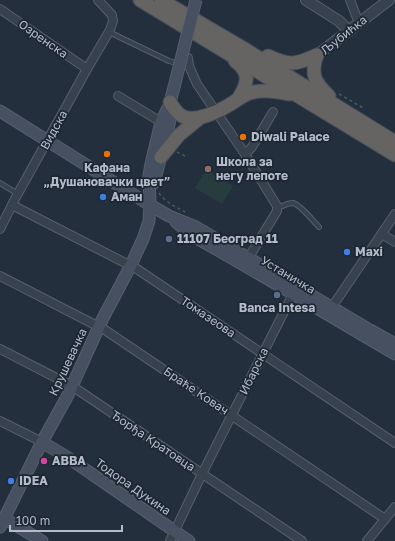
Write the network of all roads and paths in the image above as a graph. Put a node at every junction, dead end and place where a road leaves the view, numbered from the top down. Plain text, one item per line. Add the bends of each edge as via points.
1 (98, 0) edge
2 (140, 0) edge
3 (161, 0) edge
4 (196, 0) edge
5 (306, 0) edge
6 (350, 0) edge
7 (389, 0) edge
8 (0, 9) edge
9 (359, 23) junction
10 (349, 31) junction
11 (109, 32) junction
12 (219, 48) junction
13 (243, 48) junction
14 (317, 56) junction
15 (188, 62) joint
16 (87, 69) junction
17 (336, 92) dead end
18 (296, 95) junction
19 (118, 96) dead end
20 (238, 99) junction
21 (170, 104) junction
22 (339, 107) junction
23 (365, 109) dead end
24 (0, 111) edge
25 (216, 112) junction
26 (273, 112) dead end
27 (201, 117) junction
28 (161, 122) junction
29 (48, 141) junction
30 (395, 142) edge
31 (175, 152) dead end
32 (245, 154) junction
33 (395, 155) edge
34 (185, 156) dead end
35 (161, 157) junction
36 (0, 183) edge
37 (154, 192) junction
38 (18, 194) junction
39 (12, 205) junction
40 (150, 205) junction
41 (277, 208) junction
42 (189, 214) dead end
43 (395, 214) edge
44 (319, 227) dead end
45 (0, 229) edge
46 (382, 234) junction
47 (395, 242) edge
48 (247, 261) junction
49 (131, 265) junction
50 (0, 276) edge
51 (295, 290) junction
52 (332, 307) junction
53 (99, 326) junction
54 (395, 344) edge
55 (0, 349) edge
56 (262, 354) junction
57 (395, 354) edge
58 (72, 386) junction
59 (232, 415) junction
60 (0, 421) edge
61 (42, 442) junction
62 (395, 443) edge
63 (202, 474) junction
64 (395, 507) edge
65 (385, 519) junction
66 (1, 520) edge
67 (172, 536) edge
68 (42, 541) edge
69 (189, 541) edge
70 (302, 541) edge
71 (367, 541) edge

1 - 11 street via 112,15 113,21
2 - 12 highway
3 - 13 highway
4 - 21 main road, bridge
5 - 10 street via 339,21
6 - 9 street
7 - 9 street, Љубићка
8 - 16 street, Озренска
9 - 10 street, Љубићка
10 - 14 street, Љубићка
11 - 15 lane via 169,61
11 - 16 street, Видска
12 - 18 highway
12 - 20 highway via 238,63 245,73 246,84
13 - 14 highway via 288,63 301,62
13 - 22 highway
14 - 22 highway via 313,69 317,83
15 - 25 street via 197,84
16 - 29 street, Видска
17 - 23 path
18 - 20 highway via 263,91 250,93
18 - 33 highway
19 - 28 street
20 - 25 highway
21 - 27 highway via 184,117
21 - 28 main road, Крушевачка
21 - 35 main road via 171,114
22 - 30 highway
24 - 29 main road, Устаничка
25 - 27 highway
25 - 32 street
26 - 32 street
27 - 35 highway via 179,135
28 - 37 main road, Крушевачка via 149,175
29 - 38 street, Видска
29 - 40 main road, Устаничка
31 - 34 path
32 - 41 street
35 - 37 main road
36 - 38 lane
37 - 40 main road, Крушевачка
37 - 42 path
38 - 39 street, Видска
39 - 45 street, Видска
39 - 49 street, Томазеова
40 - 48 main road, Устаничка via 196,227
40 - 49 main road, Крушевачка via 148,224
41 - 44 lane via 294,203
41 - 48 street
43 - 46 street
46 - 47 street
46 - 52 street
48 - 51 main road, Устаничка
49 - 53 main road, Крушевачка
49 - 56 street, Томазеова
50 - 53 street, Браће Ковач
51 - 52 main road, Устаничка
51 - 56 street, Ибарска
51 - 57 main road, Устаничка via 341,323
52 - 54 main road, Устаничка
53 - 58 main road, Крушевачка
53 - 59 street, Браће Ковач
55 - 58 street, Ђорђа Кратовца
56 - 59 street, Ибарска
56 - 62 street, Томазеова
58 - 61 main road, Крушевачка
58 - 63 street, Ђорђа Кратовца
59 - 63 street, Ибарска
59 - 65 street, Браће Ковач
60 - 61 street, Тодора Дукина
61 - 66 main road, Крушевачка
61 - 67 main road, Тодора Дукина via 77,464
63 - 67 street, Ибарска
63 - 70 street, Ђорђа Кратовца
64 - 65 street
65 - 71 street
66 - 68 main road
67 - 69 main road, Тодора Дукина

